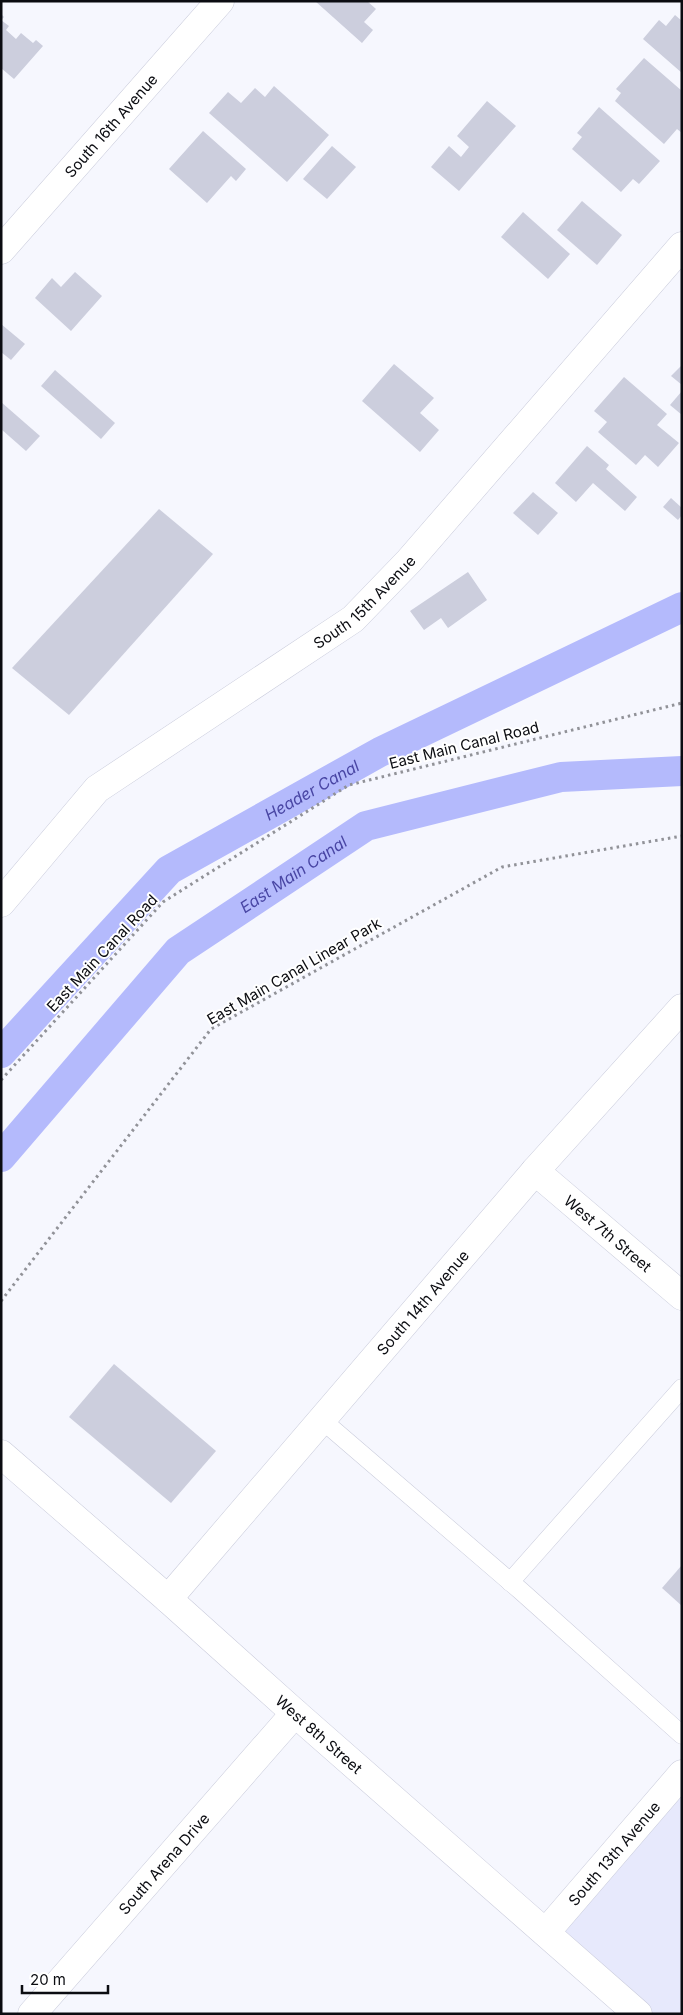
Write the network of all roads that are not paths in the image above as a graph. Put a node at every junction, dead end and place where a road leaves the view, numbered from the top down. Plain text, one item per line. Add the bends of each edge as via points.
1 (220, 1) edge
2 (682, 246) edge
3 (1, 250) edge
4 (1, 903) edge
5 (682, 1008) edge
6 (535, 1171) junction
7 (682, 1296) edge
8 (682, 1388) edge
9 (322, 1420) junction
10 (1, 1454) edge
11 (510, 1582) junction
12 (168, 1598) junction
13 (294, 1713) junction
14 (682, 1735) edge
15 (682, 1774) edge
16 (546, 1932) junction
17 (636, 2013) edge
18 (32, 2014) edge

1 - 3 street, South 16th Avenue
2 - 4 street, South 15th Avenue via 409,561 353,619 97,788
5 - 6 street, South 14th Avenue
6 - 7 street, West 7th Street
6 - 9 street, South 14th Avenue
8 - 11 lane
9 - 11 lane
9 - 12 street, South 14th Avenue
10 - 12 street, West 8th Street
11 - 14 lane
12 - 13 street, West 8th Street
13 - 16 street, West 8th Street
13 - 18 street, South Arena Drive
15 - 16 street, South 13th Avenue
16 - 17 street, West 8th Street

